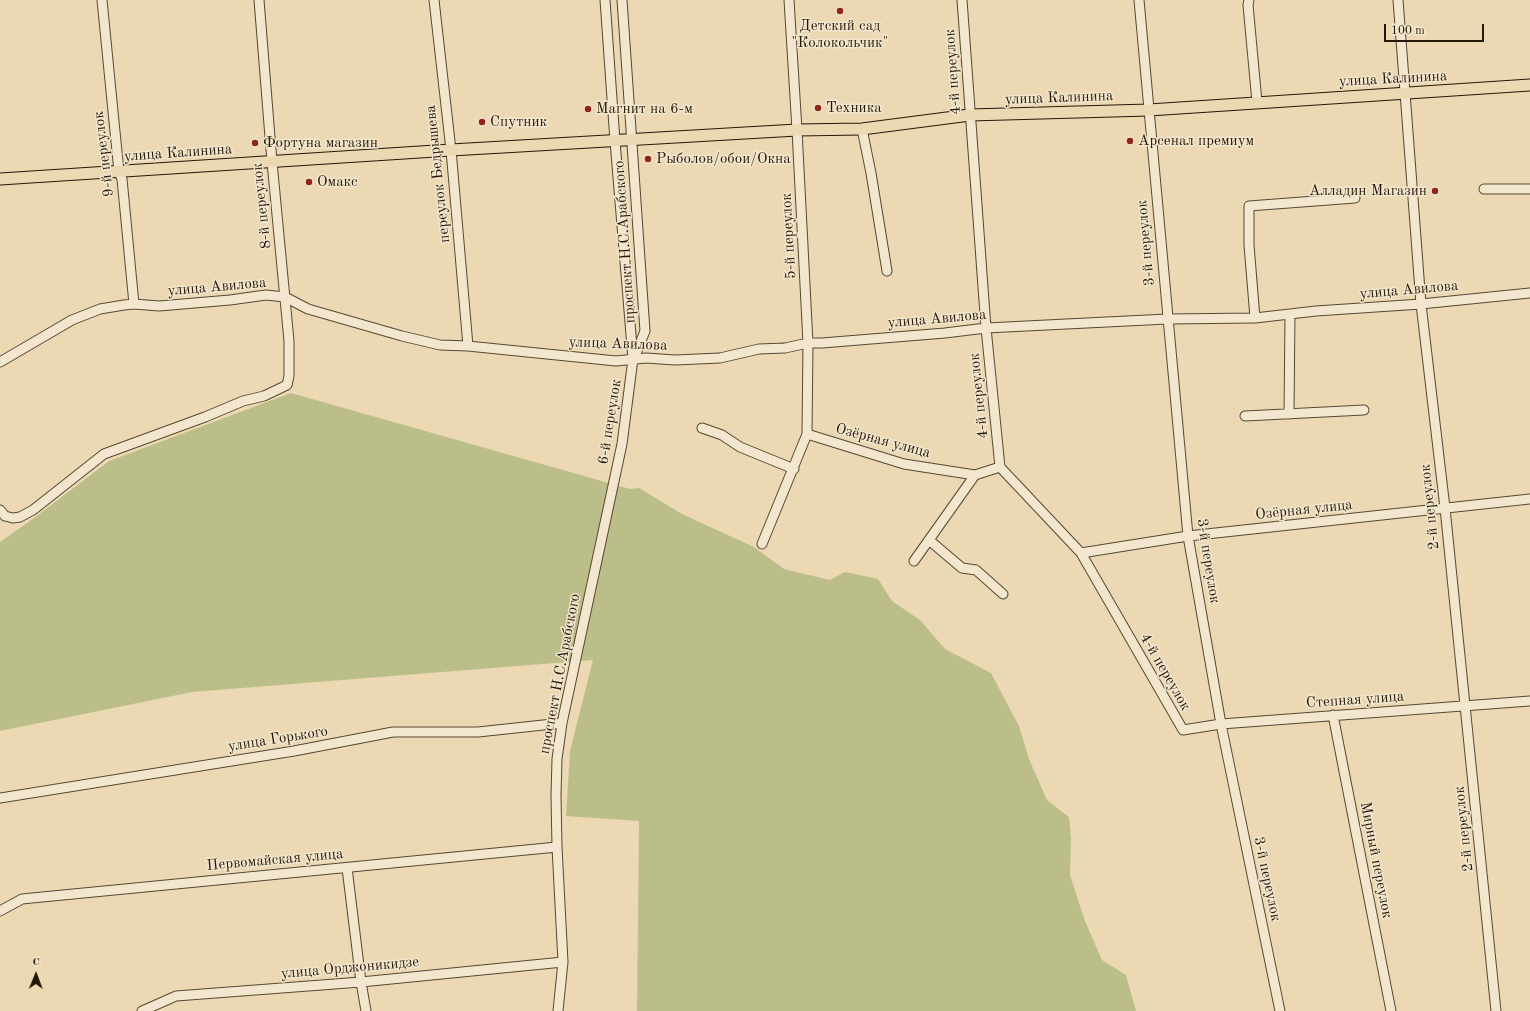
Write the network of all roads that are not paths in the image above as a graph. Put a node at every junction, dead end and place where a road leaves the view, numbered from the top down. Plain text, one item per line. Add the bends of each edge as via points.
1 (102, 0) edge
2 (259, 0) edge
3 (434, 0) edge
4 (605, 0) edge
5 (622, 0) edge
6 (789, 0) edge
7 (962, 0) edge
8 (1139, 0) edge
9 (1249, 0) edge
10 (1398, 0) edge
11 (1530, 85) edge
12 (1406, 94) junction
13 (1257, 102) junction
14 (1149, 110) junction
15 (970, 115) junction
16 (862, 129) junction
17 (797, 130) junction
18 (632, 140) junction
19 (615, 141) junction
20 (451, 150) junction
21 (272, 162) junction
22 (119, 172) junction
23 (0, 179) edge
24 (1484, 189) dead end
25 (1530, 189) edge
26 (1355, 198) dead end
27 (887, 270) dead end
28 (1530, 293) edge
29 (285, 297) junction
30 (134, 304) junction
31 (1421, 304) junction
32 (1290, 315) junction
33 (1255, 318) junction
34 (1167, 319) junction
35 (986, 328) junction
36 (808, 343) junction
37 (468, 346) junction
38 (633, 359) junction
39 (0, 362) edge
40 (1364, 410) dead end
41 (1289, 414) junction
42 (1245, 416) dead end
43 (702, 428) dead end
44 (807, 434) junction
45 (1000, 467) junction
46 (794, 468) junction
47 (975, 476) junction
48 (613, 488) joint
49 (1530, 499) edge
50 (1445, 508) junction
51 (0, 510) edge
52 (1188, 536) junction
53 (929, 540) junction
54 (762, 544) dead end
55 (1081, 553) junction
56 (914, 560) dead end
57 (1003, 594) dead end
58 (1530, 701) edge
59 (1466, 707) junction
60 (1333, 715) junction
61 (562, 723) junction
62 (1221, 724) junction
63 (1183, 730) joint
64 (0, 798) edge
65 (557, 847) junction
66 (346, 868) junction
67 (0, 911) edge
68 (562, 962) junction
69 (361, 982) junction
70 (142, 1011) edge
71 (366, 1011) edge
72 (558, 1011) edge
73 (1280, 1011) edge
74 (1391, 1011) edge
75 (1496, 1011) edge

1 - 22 street, 9-й переулок
2 - 21 street, 8-й переулок
3 - 20 street, переулок Бедрышева
4 - 19 street, проспект Н.С.Арабского
5 - 18 street, проспект Н.С.Арабского
6 - 17 street, 5-й переулок
7 - 15 street, 4-й переулок
8 - 14 street, 3-й переулок
9 - 13 street
10 - 12 street, 2-й переулок
11 - 12 main road, улица Калинина
12 - 13 main road, улица Калинина
12 - 31 street, 2-й переулок
13 - 14 main road, улица Калинина
14 - 15 main road, улица Калинина
14 - 34 street, 3-й переулок
15 - 16 main road, улица Калинина
15 - 35 street, 4-й переулок
16 - 17 main road, улица Калинина
16 - 27 street
17 - 18 main road, улица Калинина
17 - 36 street, 5-й переулок
18 - 19 main road, улица Калинина
18 - 38 street, проспект Н.С.Арабского via 645,331
19 - 20 main road, улица Калинина
19 - 38 street, проспект Н.С.Арабского
20 - 21 main road, улица Калинина
20 - 37 street, переулок Бедрышева
21 - 22 main road, улица Калинина
21 - 29 street, 8-й переулок
22 - 23 main road, улица Калинина
22 - 30 street, 9-й переулок via 122,179
24 - 25 street
26 - 33 street via 1249,206
28 - 31 street, улица Авилова
29 - 30 street, улица Авилова via 266,295 159,306
29 - 37 street, улица Авилова via 308,309 402,336 440,345
29 - 51 street, 8-й переулок via 289,341 289,376 286,385 264,396 243,401 205,418 104,454 33,510 20,517 5,516
30 - 39 street, улица Авилова via 100,309 72,320
31 - 32 street, улица Авилова
31 - 50 street, 2-й переулок
32 - 33 street, улица Авилова
32 - 41 street
33 - 34 street, улица Авилова
34 - 35 street, улица Авилова
34 - 52 street, 3-й переулок
35 - 36 street, улица Авилова via 822,344
35 - 45 street, 4-й переулок
36 - 38 street, улица Авилова via 785,348 759,349 720,358
36 - 44 street, 5-й переулок
37 - 38 street, улица Авилова via 596,360
38 - 48 street, 6-й переулок via 622,444
40 - 41 street
41 - 42 street
43 - 46 street
44 - 46 street, 5-й переулок
44 - 47 street, Озёрная улица via 904,464
45 - 47 street
45 - 55 street, 4-й переулок
46 - 54 street, 5-й переулок
47 - 53 street
48 - 61 street, проспект Н.С.Арабского
49 - 50 street, Озёрная улица
50 - 52 street, Озёрная улица
50 - 59 street, 2-й переулок
52 - 55 street, Озёрная улица
52 - 62 street, 3-й переулок
53 - 56 street
53 - 57 street via 962,568 976,570
55 - 63 street, 4-й переулок
58 - 59 street, Степная улица
59 - 60 street, Степная улица
59 - 75 street, 2-й переулок
60 - 62 street, Степная улица
60 - 74 street, Мирный переулок
61 - 64 street, улица Горького via 478,732 393,732 294,751
61 - 65 street, проспект Н.С.Арабского via 557,759
62 - 63 street, Степная улица
62 - 73 street, 3-й переулок
65 - 66 street, Первомайская улица
65 - 68 street, проспект Н.С.Арабского
66 - 67 street, Первомайская улица via 22,899
66 - 69 street
68 - 69 street, улица Орджоникидзе
68 - 72 street, проспект Н.С.Арабского
69 - 70 street, улица Орджоникидзе via 176,996
69 - 71 street

